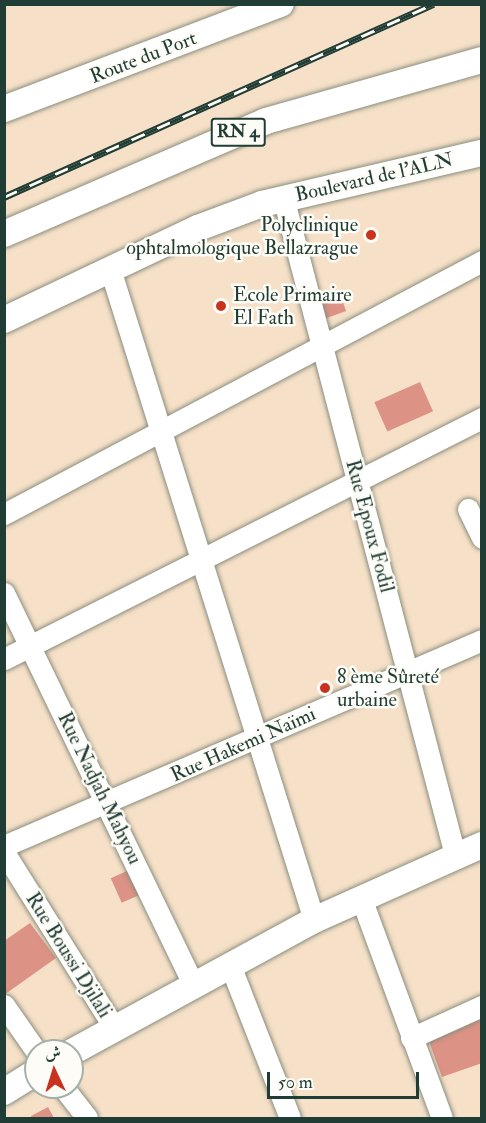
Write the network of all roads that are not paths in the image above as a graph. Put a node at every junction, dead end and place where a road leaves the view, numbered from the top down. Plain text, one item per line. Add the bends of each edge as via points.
1 (282, 4) edge
2 (482, 60) edge
3 (4, 109) edge
4 (482, 153) edge
5 (283, 197) junction
6 (4, 234) edge
7 (482, 261) edge
8 (110, 269) junction
9 (4, 320) edge
10 (322, 343) junction
11 (482, 418) edge
12 (162, 428) junction
13 (358, 480) junction
14 (468, 509) dead end
15 (4, 514) edge
16 (482, 538) edge
17 (201, 556) junction
18 (4, 593) edge
19 (482, 640) edge
20 (31, 646) junction
21 (4, 659) edge
22 (408, 671) junction
23 (256, 738) junction
24 (108, 804) junction
25 (482, 845) edge
26 (4, 846) edge
27 (4, 852) edge
28 (455, 855) junction
29 (360, 898) junction
30 (314, 920) junction
31 (230, 965) junction
32 (193, 984) junction
33 (4, 1005) edge
34 (482, 1006) edge
35 (115, 1029) junction
36 (411, 1038) junction
37 (28, 1039) edge
38 (84, 1046) edge
39 (24, 1080) edge
40 (4, 1092) edge
41 (72, 1099) edge
42 (87, 1119) edge
43 (290, 1119) edge
44 (442, 1119) edge

1 - 3 main road, Route du Port
2 - 6 main road, RN 4 via 266,121
4 - 5 main road, Boulevard de l'ALN
5 - 8 main road, Boulevard de l'ALN
5 - 10 street, Rue Epoux Fodil
7 - 10 street
8 - 9 main road, Boulevard de l'ALN
8 - 12 street
10 - 12 street
10 - 13 street, Rue Epoux Fodil
11 - 13 street
12 - 15 street
12 - 17 street
13 - 17 street
13 - 22 street, Rue Epoux Fodil
14 - 16 street
17 - 20 street
17 - 23 street
18 - 20 street, Rue Nadjah Mahyou
19 - 22 street, Rue Hakemi Naïmi
20 - 21 street
20 - 24 street, Rue Nadjah Mahyou
22 - 23 street, Rue Hakemi Naïmi
22 - 28 street, Rue Epoux Fodil
23 - 24 street, Rue Hakemi Naïmi
23 - 30 street
24 - 26 street, Rue Hakemi Naïmi
24 - 32 street, Rue Nadjah Mahyou
25 - 28 main road
27 - 35 street, Rue Boussi Djilali
28 - 29 main road
29 - 30 main road
29 - 36 street
30 - 31 main road
31 - 32 main road
31 - 43 street
32 - 35 main road
33 - 37 street
34 - 36 street
35 - 38 main road
36 - 44 street
39 - 40 main road
41 - 42 street

